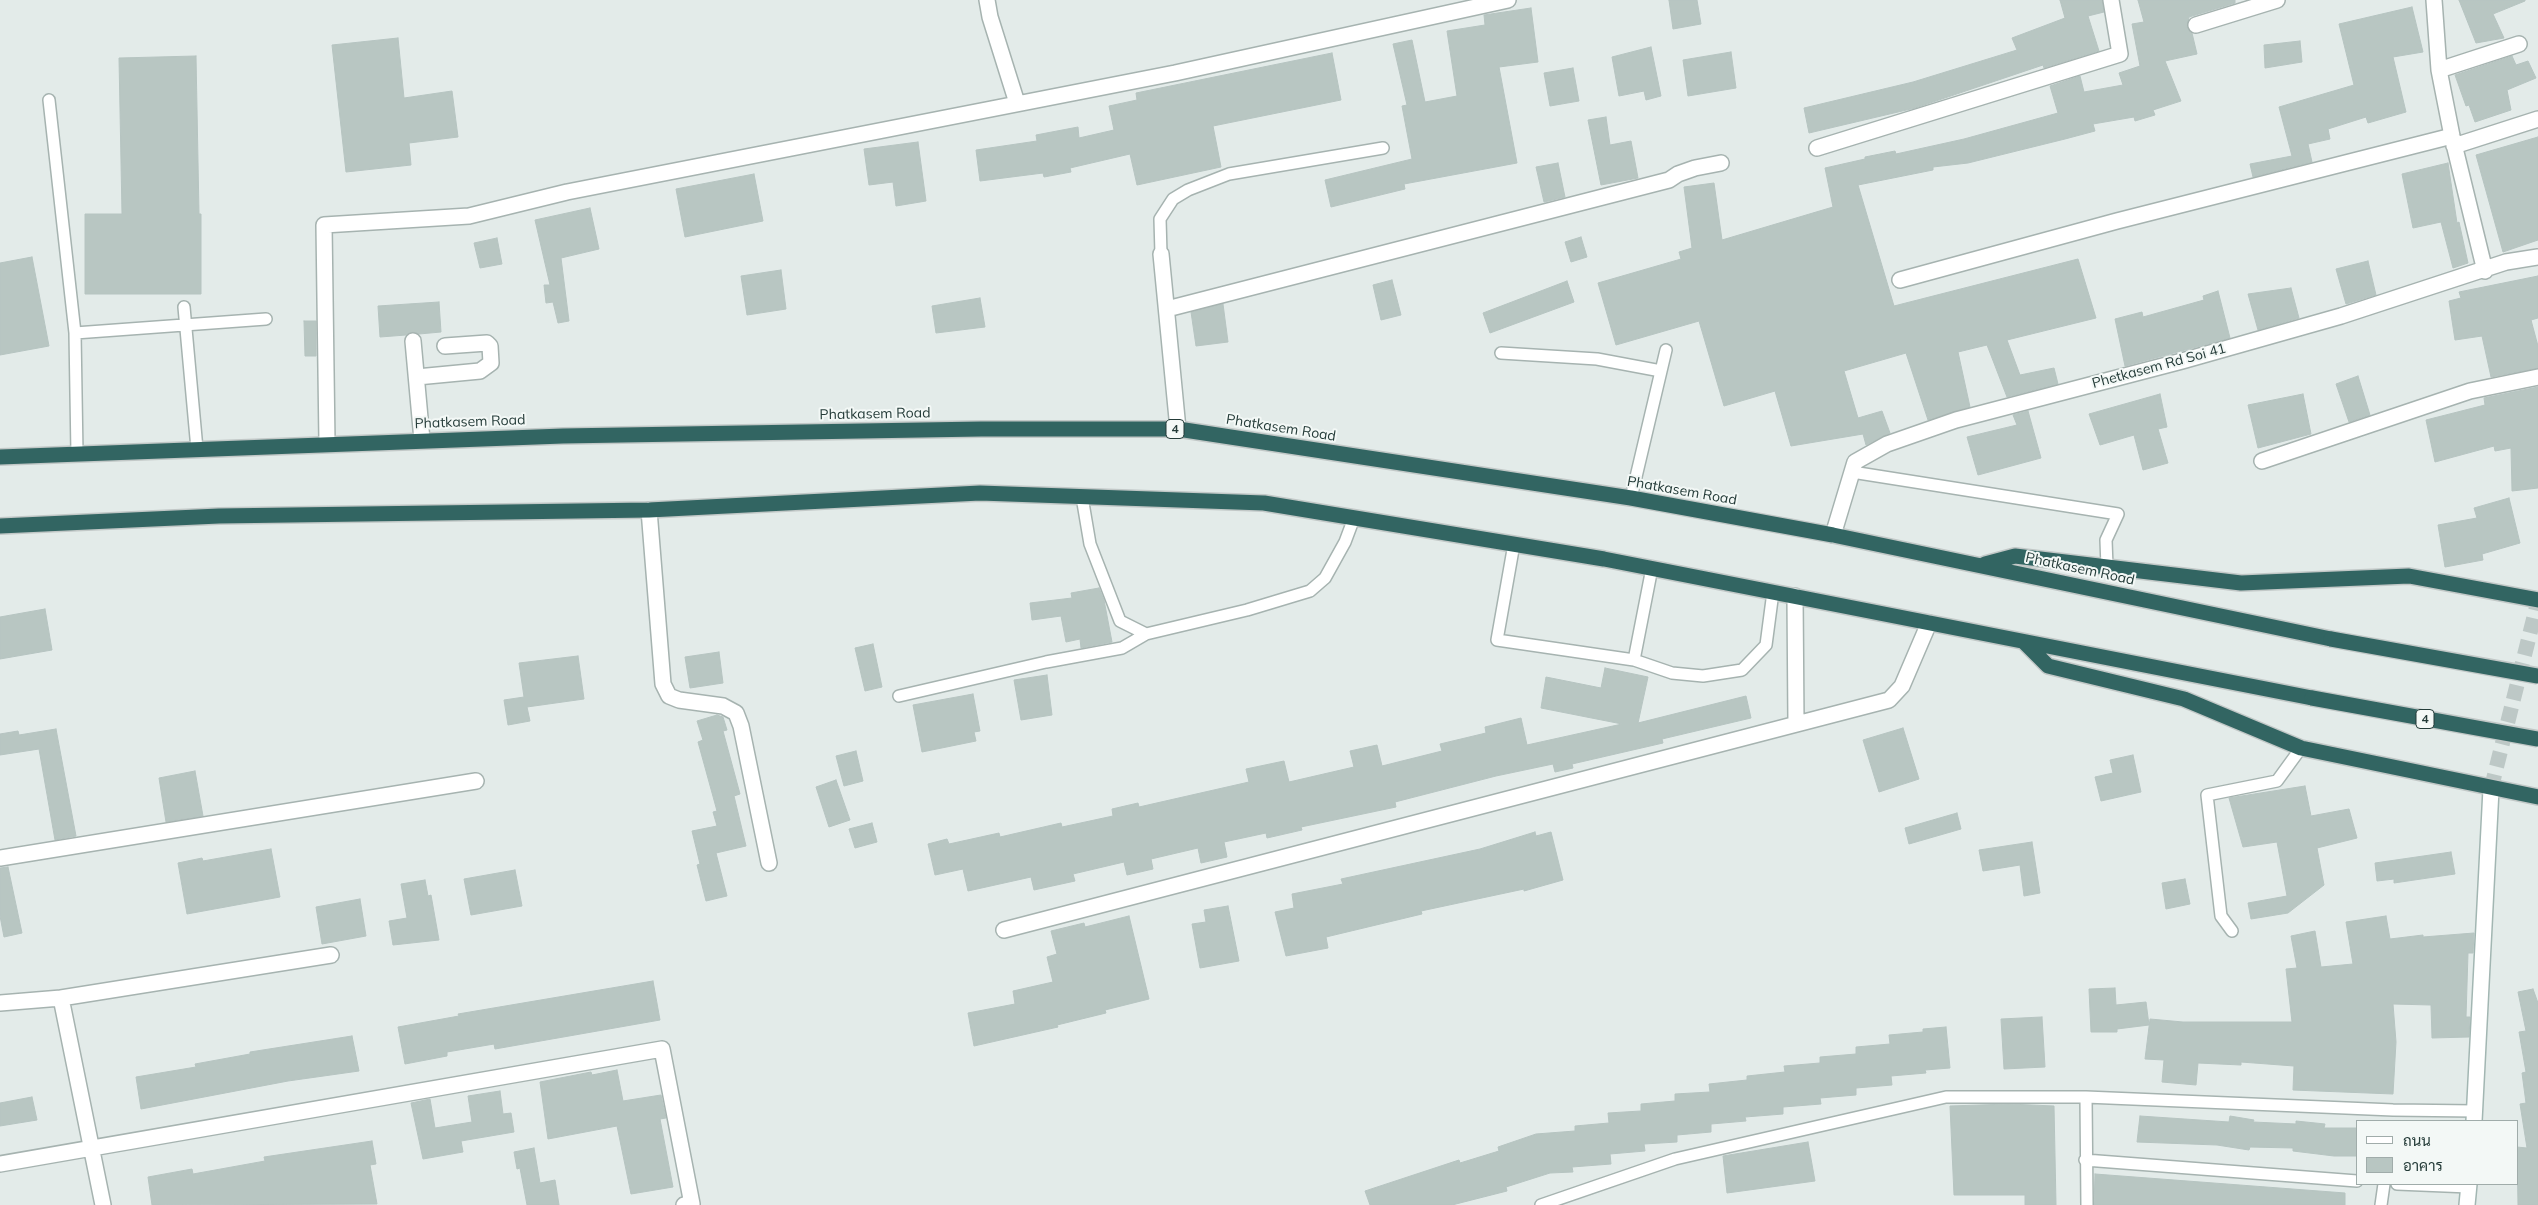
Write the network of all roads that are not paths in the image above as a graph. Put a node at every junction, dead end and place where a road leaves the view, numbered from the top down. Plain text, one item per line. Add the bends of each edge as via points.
1 (987, 0) edge
2 (1508, 0) edge
3 (2111, 0) edge
4 (2277, 0) edge
5 (2434, 0) edge
6 (2196, 25) dead end
7 (2519, 44) dead end
8 (2439, 70) junction
9 (49, 100) dead end
10 (1017, 104) junction
11 (2538, 119) edge
12 (2453, 141) junction
13 (1384, 148) dead end
14 (1817, 148) dead end
15 (1721, 163) dead end
16 (1161, 254) joint
17 (2538, 257) edge
18 (2485, 271) junction
19 (1900, 280) dead end
20 (184, 307) dead end
21 (1166, 309) junction
22 (266, 319) dead end
23 (187, 325) junction
24 (75, 333) junction
25 (413, 341) dead end
26 (445, 346) dead end
27 (1666, 350) dead end
28 (1501, 353) dead end
29 (1661, 371) junction
30 (418, 377) junction
31 (2538, 377) edge
32 (1178, 429) junction
33 (422, 440) junction
34 (327, 443) junction
35 (197, 449) junction
36 (77, 454) junction
37 (0, 457) edge
38 (2262, 460) dead end
39 (1852, 472) junction
40 (1082, 497) junction
41 (1631, 498) junction
42 (649, 510) junction
43 (1354, 518) junction
44 (0, 526) edge
45 (1833, 535) junction
46 (1514, 544) junction
47 (1981, 565) junction
48 (2107, 567) junction
49 (1652, 568) junction
50 (1773, 592) junction
51 (1794, 596) junction
52 (2538, 600) edge
53 (1929, 623) junction
54 (1146, 634) junction
55 (2024, 642) junction
56 (1634, 660) junction
57 (2538, 676) edge
58 (899, 696) dead end
59 (1796, 724) junction
60 (2538, 739) edge
61 (2301, 748) junction
62 (476, 781) dead end
63 (2491, 789) junction
64 (2538, 797) edge
65 (0, 858) edge
66 (769, 863) dead end
67 (1004, 930) dead end
68 (2232, 931) dead end
69 (331, 955) dead end
70 (60, 998) junction
71 (0, 1003) edge
72 (2086, 1097) junction
73 (2475, 1116) edge
74 (92, 1148) junction
75 (2085, 1160) junction
76 (0, 1164) edge
77 (2356, 1181) edge
78 (2384, 1185) edge
79 (2433, 1185) edge
80 (2469, 1186) edge
81 (103, 1205) edge
82 (684, 1205) edge
83 (1541, 1205) edge
84 (2087, 1205) edge
85 (2382, 1205) edge
86 (2467, 1205) edge

1 - 10 street
2 - 10 street
3 - 14 street via 2120,54
4 - 6 street
5 - 8 street
7 - 8 street
8 - 12 street
9 - 24 lane
10 - 34 street via 567,192 469,216 324,225
11 - 12 street
12 - 18 street
12 - 19 street via 2117,221
13 - 16 lane via 1229,174 1188,190 1173,199 1160,219
15 - 21 street via 1695,168 1669,180
16 - 21 street
17 - 18 street, Phetkasem Rd Soi 41 via 2506,262
18 - 39 street, Phetkasem Rd Soi 41 via 2341,316 1956,420 1887,444 1855,462
20 - 23 lane
21 - 32 street
22 - 23 lane
23 - 24 lane
23 - 35 lane
24 - 36 lane
25 - 30 street
26 - 30 street via 487,343 491,363 480,371
27 - 29 lane
28 - 29 lane via 1597,359
29 - 41 lane
30 - 33 street
31 - 38 street via 2470,391
32 - 33 highway, Phatkasem Road / 4 via 981,429
32 - 41 highway, Phatkasem Road / 4
33 - 34 highway, Phatkasem Road / 4
34 - 35 highway, Phatkasem Road / 4
35 - 36 highway, Phatkasem Road / 4
36 - 37 highway, Phatkasem Road / 4
39 - 45 street, Phetkasem Rd Soi 41
39 - 48 lane via 2118,514 2106,540
40 - 42 highway, 4 via 980,493
40 - 43 highway, 4 via 1264,503
40 - 54 lane via 1090,544 1120,621
41 - 45 highway, Phatkasem Road / 4
42 - 44 highway, 4 via 219,516
42 - 66 street via 663,684 669,696 679,700 723,706 736,713
43 - 46 highway, 4
43 - 54 lane via 1325,578 1310,591
45 - 47 highway, Phatkasem Road / 4
46 - 49 highway, 4
46 - 56 lane via 1497,640
47 - 48 highway via 2014,556
47 - 57 highway, Phatkasem Road / 4, bridge via 2330,639
48 - 52 highway via 2241,583 2409,576
49 - 50 highway, 4
49 - 56 lane
50 - 51 highway, 4
50 - 56 lane via 1766,645 1742,670 1703,676 1672,673
51 - 53 highway, 4
51 - 59 street
53 - 55 highway, 4
53 - 59 street via 1902,686 1889,700
54 - 58 lane via 1122,648
55 - 60 highway, 4, bridge
55 - 61 highway via 2048,666 2184,699
59 - 67 street
61 - 63 highway
61 - 68 lane via 2277,781 2206,795 2221,916
62 - 65 street
63 - 64 highway
63 - 73 street
69 - 70 street
70 - 71 street
70 - 74 street
72 - 73 lane
72 - 75 lane
72 - 83 lane via 1946,1097 1675,1159
74 - 76 street
74 - 81 street
74 - 82 street via 662,1049 692,1204
75 - 77 lane
75 - 84 lane
78 - 85 lane
79 - 80 lane
80 - 86 street

